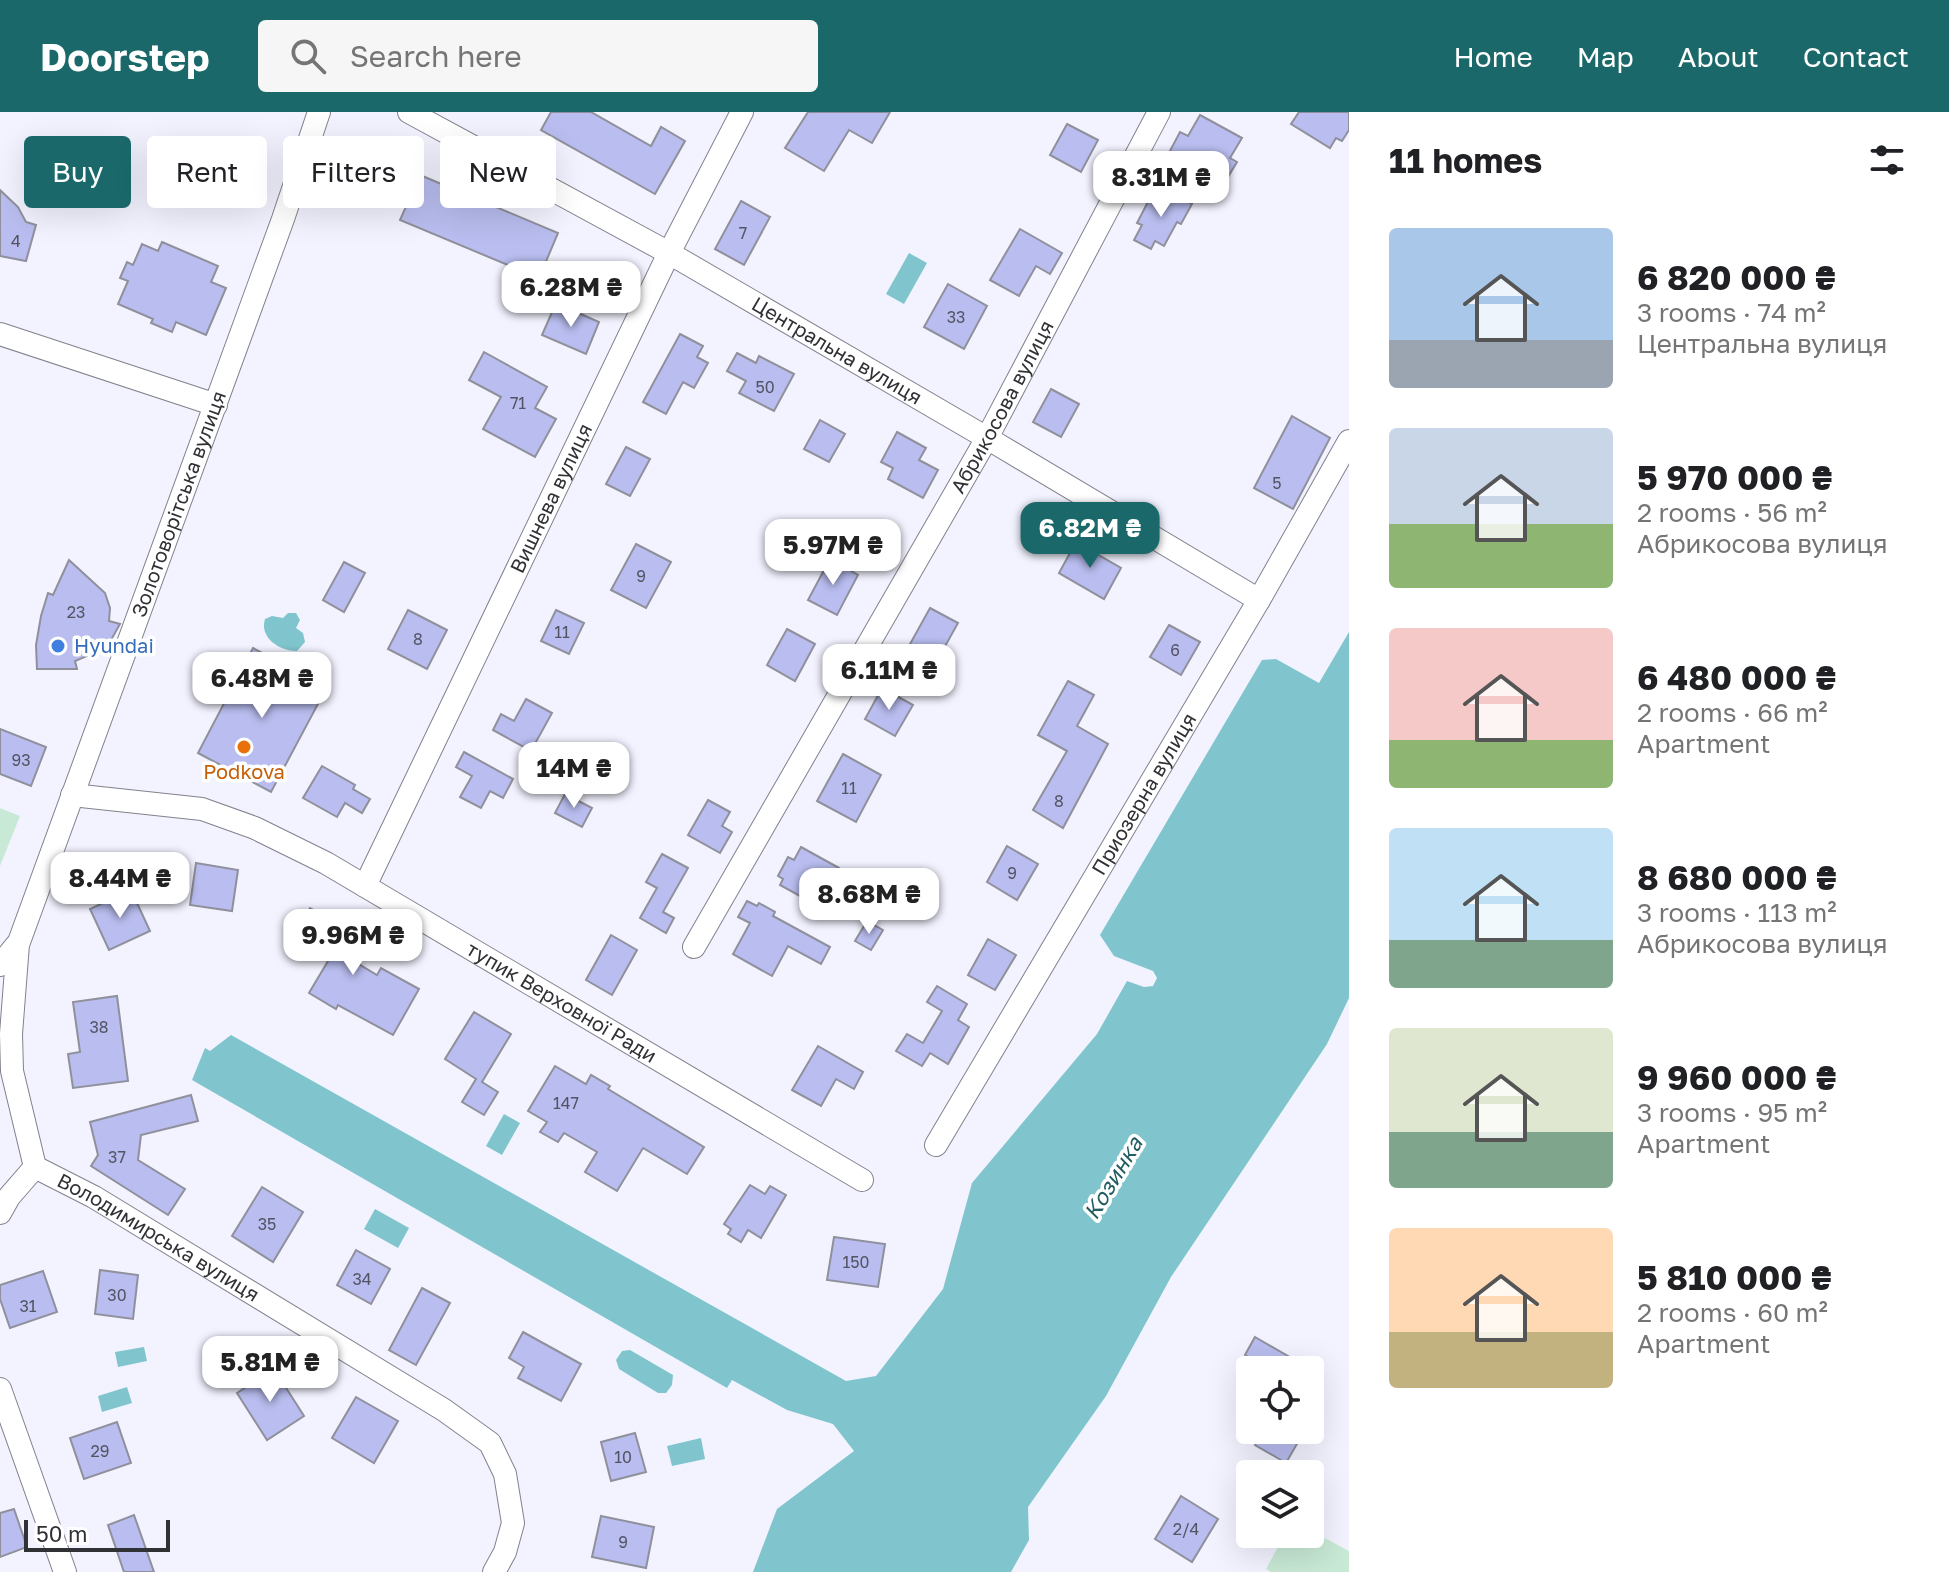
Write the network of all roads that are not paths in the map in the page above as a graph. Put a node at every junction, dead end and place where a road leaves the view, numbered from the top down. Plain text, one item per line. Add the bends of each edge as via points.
1 (319, 112) edge
2 (409, 112) edge
3 (742, 112) edge
4 (1159, 112) edge
5 (669, 253) junction
6 (0, 334) edge
7 (216, 405) junction
8 (987, 438) junction
9 (1349, 441) edge
10 (1259, 600) junction
11 (72, 795) junction
12 (365, 886) junction
13 (19, 942) junction
14 (694, 947) dead end
15 (0, 965) edge
16 (5, 1035) edge
17 (936, 1145) dead end
18 (35, 1167) junction
19 (862, 1180) dead end
20 (0, 1213) edge
21 (0, 1389) edge
22 (65, 1572) edge
23 (494, 1572) edge

1 - 7 street, Золотоворітська вулиця
2 - 5 street, Центральна вулиця
3 - 5 street, Вишнева вулиця
4 - 8 street, Абрикосова вулиця
5 - 8 street, Центральна вулиця
5 - 12 street, Вишнева вулиця
6 - 7 street
7 - 11 street, Золотоворітська вулиця
8 - 10 street, Центральна вулиця
8 - 14 street, Абрикосова вулиця
9 - 10 street, Приозерна вулиця
10 - 17 street, Приозерна вулиця
11 - 12 street, тупик Верховної Ради via 202,809 255,828
11 - 13 street, Золотоворітська вулиця
12 - 19 street, тупик Верховної Ради
13 - 15 street, Золотоворітська вулиця
13 - 16 street, Золотоворітська вулиця
16 - 18 street, Золотоворітська вулиця
18 - 20 street
18 - 23 street, Володимирська вулиця via 94,1197 490,1443 505,1474 513,1523
21 - 22 street

